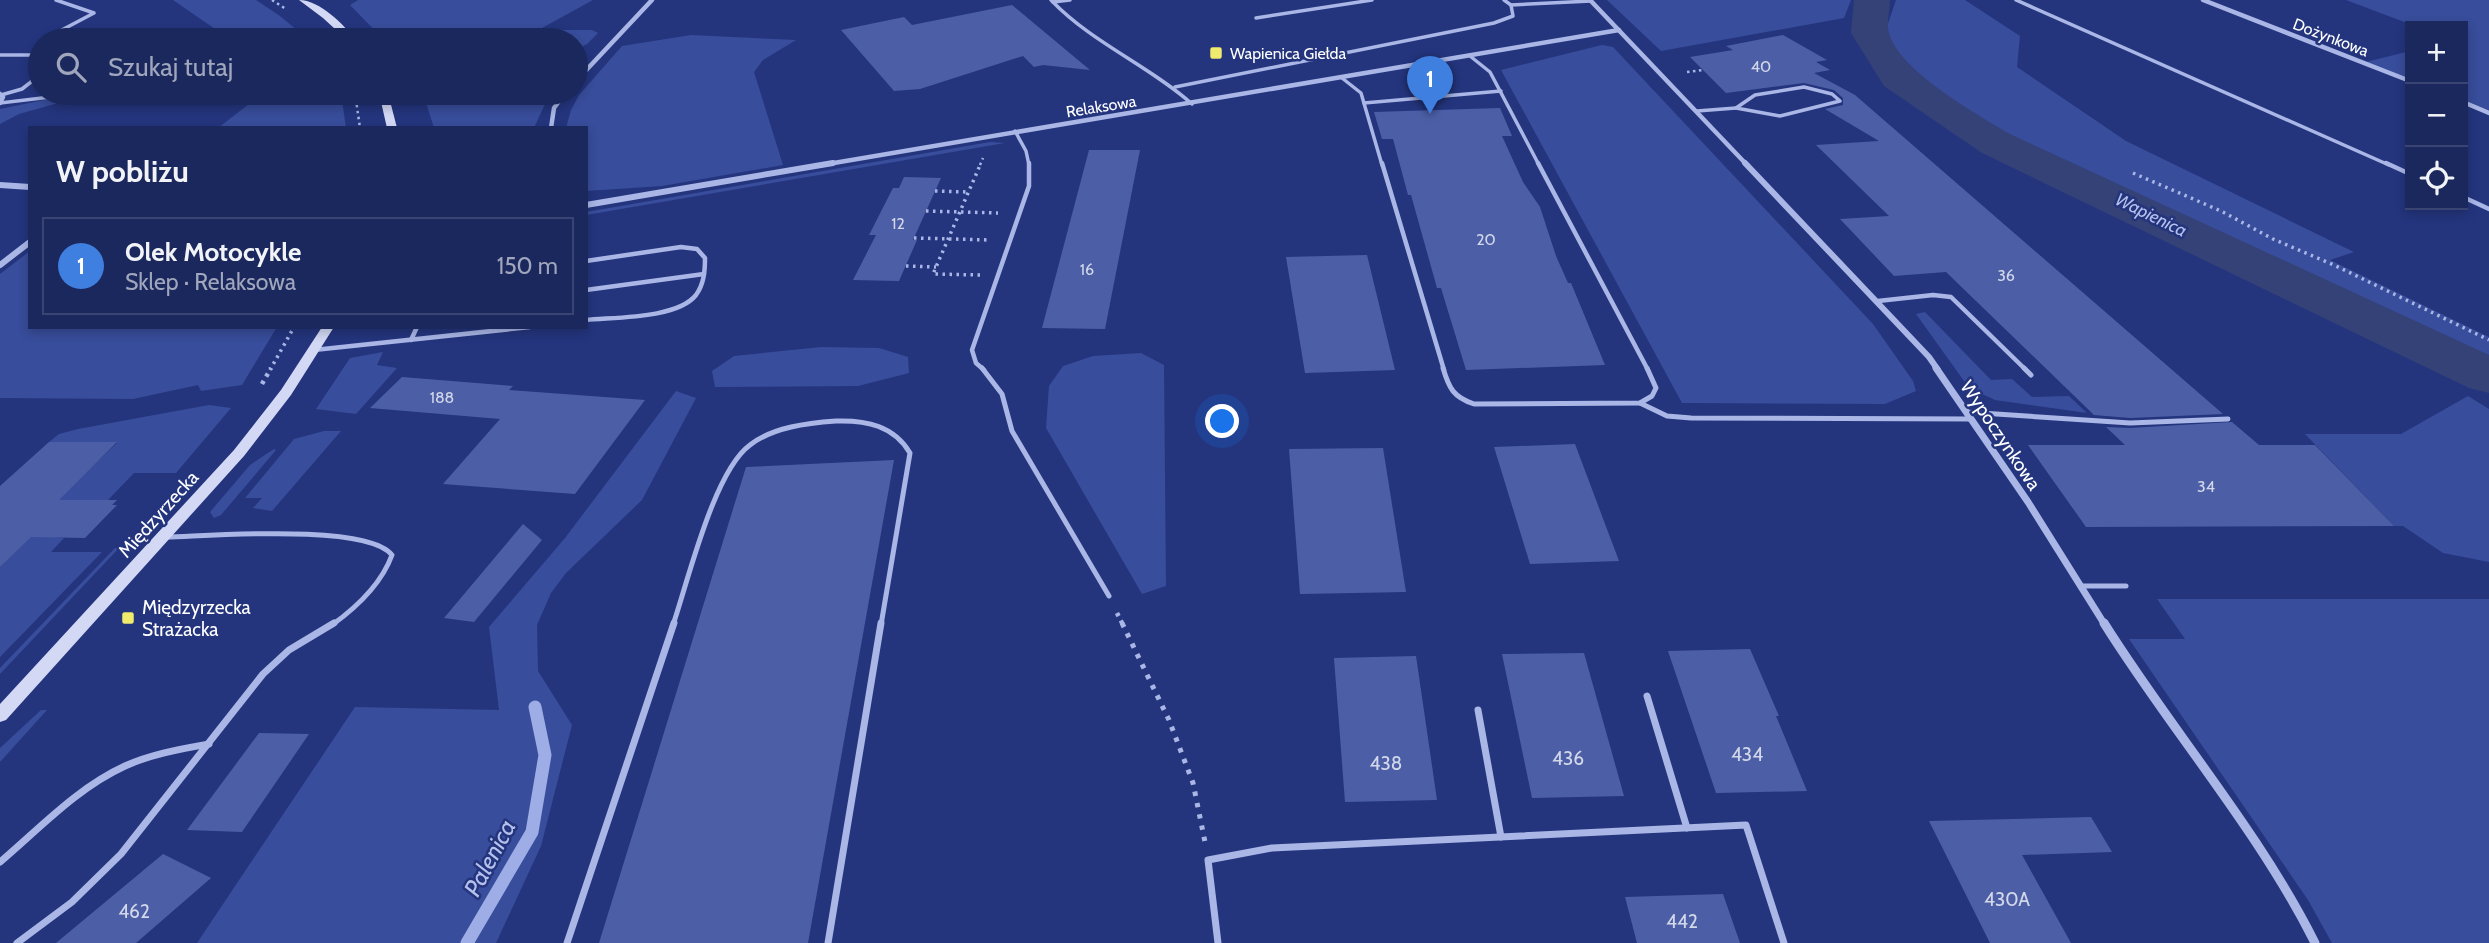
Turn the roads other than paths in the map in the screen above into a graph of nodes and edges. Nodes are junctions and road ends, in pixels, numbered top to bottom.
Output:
1 (56, 0) edge
2 (303, 0) edge
3 (652, 0) edge
4 (1070, 0) edge
5 (1372, 0) edge
6 (1504, 0) edge
7 (1591, 0) edge
8 (2016, 0) edge
9 (2203, 0) edge
10 (1052, 1) edge
11 (1511, 5) junction
12 (1256, 18) dead end
13 (68, 28) edge
14 (339, 28) edge
15 (1619, 30) junction
16 (0, 55) edge
17 (28, 55) edge
18 (1470, 56) junction
19 (588, 68) edge
20 (1342, 78) junction
21 (2405, 79) edge
22 (28, 84) edge
23 (1175, 87) junction
24 (1501, 91) junction
25 (1, 95) edge
26 (28, 100) edge
27 (0, 103) edge
28 (1364, 103) junction
29 (1192, 104) junction
30 (2468, 104) edge
31 (386, 105) edge
32 (556, 105) edge
33 (1736, 108) junction
34 (1697, 111) junction
35 (2489, 113) edge
36 (391, 126) edge
37 (551, 126) edge
38 (1016, 131) junction
39 (2405, 172) edge
40 (0, 186) edge
41 (28, 187) edge
42 (2468, 199) edge
43 (588, 205) edge
44 (2489, 209) edge
45 (28, 244) edge
46 (588, 261) edge
47 (0, 265) edge
48 (705, 274) junction
49 (588, 290) edge
50 (1878, 301) junction
51 (588, 320) edge
52 (327, 329) edge
53 (416, 329) edge
54 (505, 329) edge
55 (411, 340) junction
56 (314, 350) junction
57 (2031, 375) dead end
58 (1640, 403) junction
59 (1966, 412) junction
60 (1971, 419) junction
61 (2228, 419) dead end
62 (164, 537) junction
63 (2081, 586) junction
64 (2126, 586) dead end
65 (1109, 596) road end
66 (1647, 696) dead end
67 (1478, 710) dead end
68 (0, 715) edge
69 (209, 744) junction
70 (1687, 828) junction
71 (1500, 837) junction
72 (0, 862) edge
73 (17, 943) edge
74 (566, 943) edge
75 (828, 943) edge
76 (1218, 943) edge
77 (1784, 943) edge
78 (2315, 943) edge

1 - 13 lane
2 - 14 main road
3 - 19 street
4 - 10 lane
5 - 12 lane
6 - 11 lane
7 - 11 lane
7 - 15 street, Wypoczynkowa
8 - 39 lane
9 - 21 street, Dożynkowa
10 - 23 lane
11 - 23 lane
15 - 18 street, Relaksowa
15 - 34 street, Wypoczynkowa
16 - 17 lane
18 - 20 street, Relaksowa
18 - 24 lane
20 - 28 lane
20 - 29 street, Relaksowa
22 - 25 lane
23 - 29 lane
24 - 28 lane
24 - 58 lane
25 - 27 street
26 - 27 lane
28 - 58 lane
29 - 38 street, Relaksowa
30 - 35 street
31 - 36 main road
32 - 37 street
33 - 33 lane
33 - 34 lane
34 - 50 street, Wypoczynkowa
38 - 43 street, Relaksowa
38 - 65 lane
40 - 41 street
42 - 44 lane
45 - 47 street
46 - 48 lane
48 - 49 lane
48 - 51 lane
50 - 57 lane
50 - 59 street, Wypoczynkowa
52 - 56 main road, Międzyrzecka
53 - 55 lane
54 - 55 lane
55 - 56 lane
56 - 62 main road, Międzyrzecka
58 - 60 lane
59 - 60 street, Wypoczynkowa
59 - 61 lane
60 - 63 street, Wypoczynkowa
62 - 68 main road, Międzyrzecka
62 - 69 lane
63 - 64 lane
63 - 78 street, Wypoczynkowa
66 - 70 lane
67 - 71 lane
69 - 72 lane
69 - 73 lane
70 - 71 lane
70 - 77 lane
71 - 76 lane
74 - 75 lane

